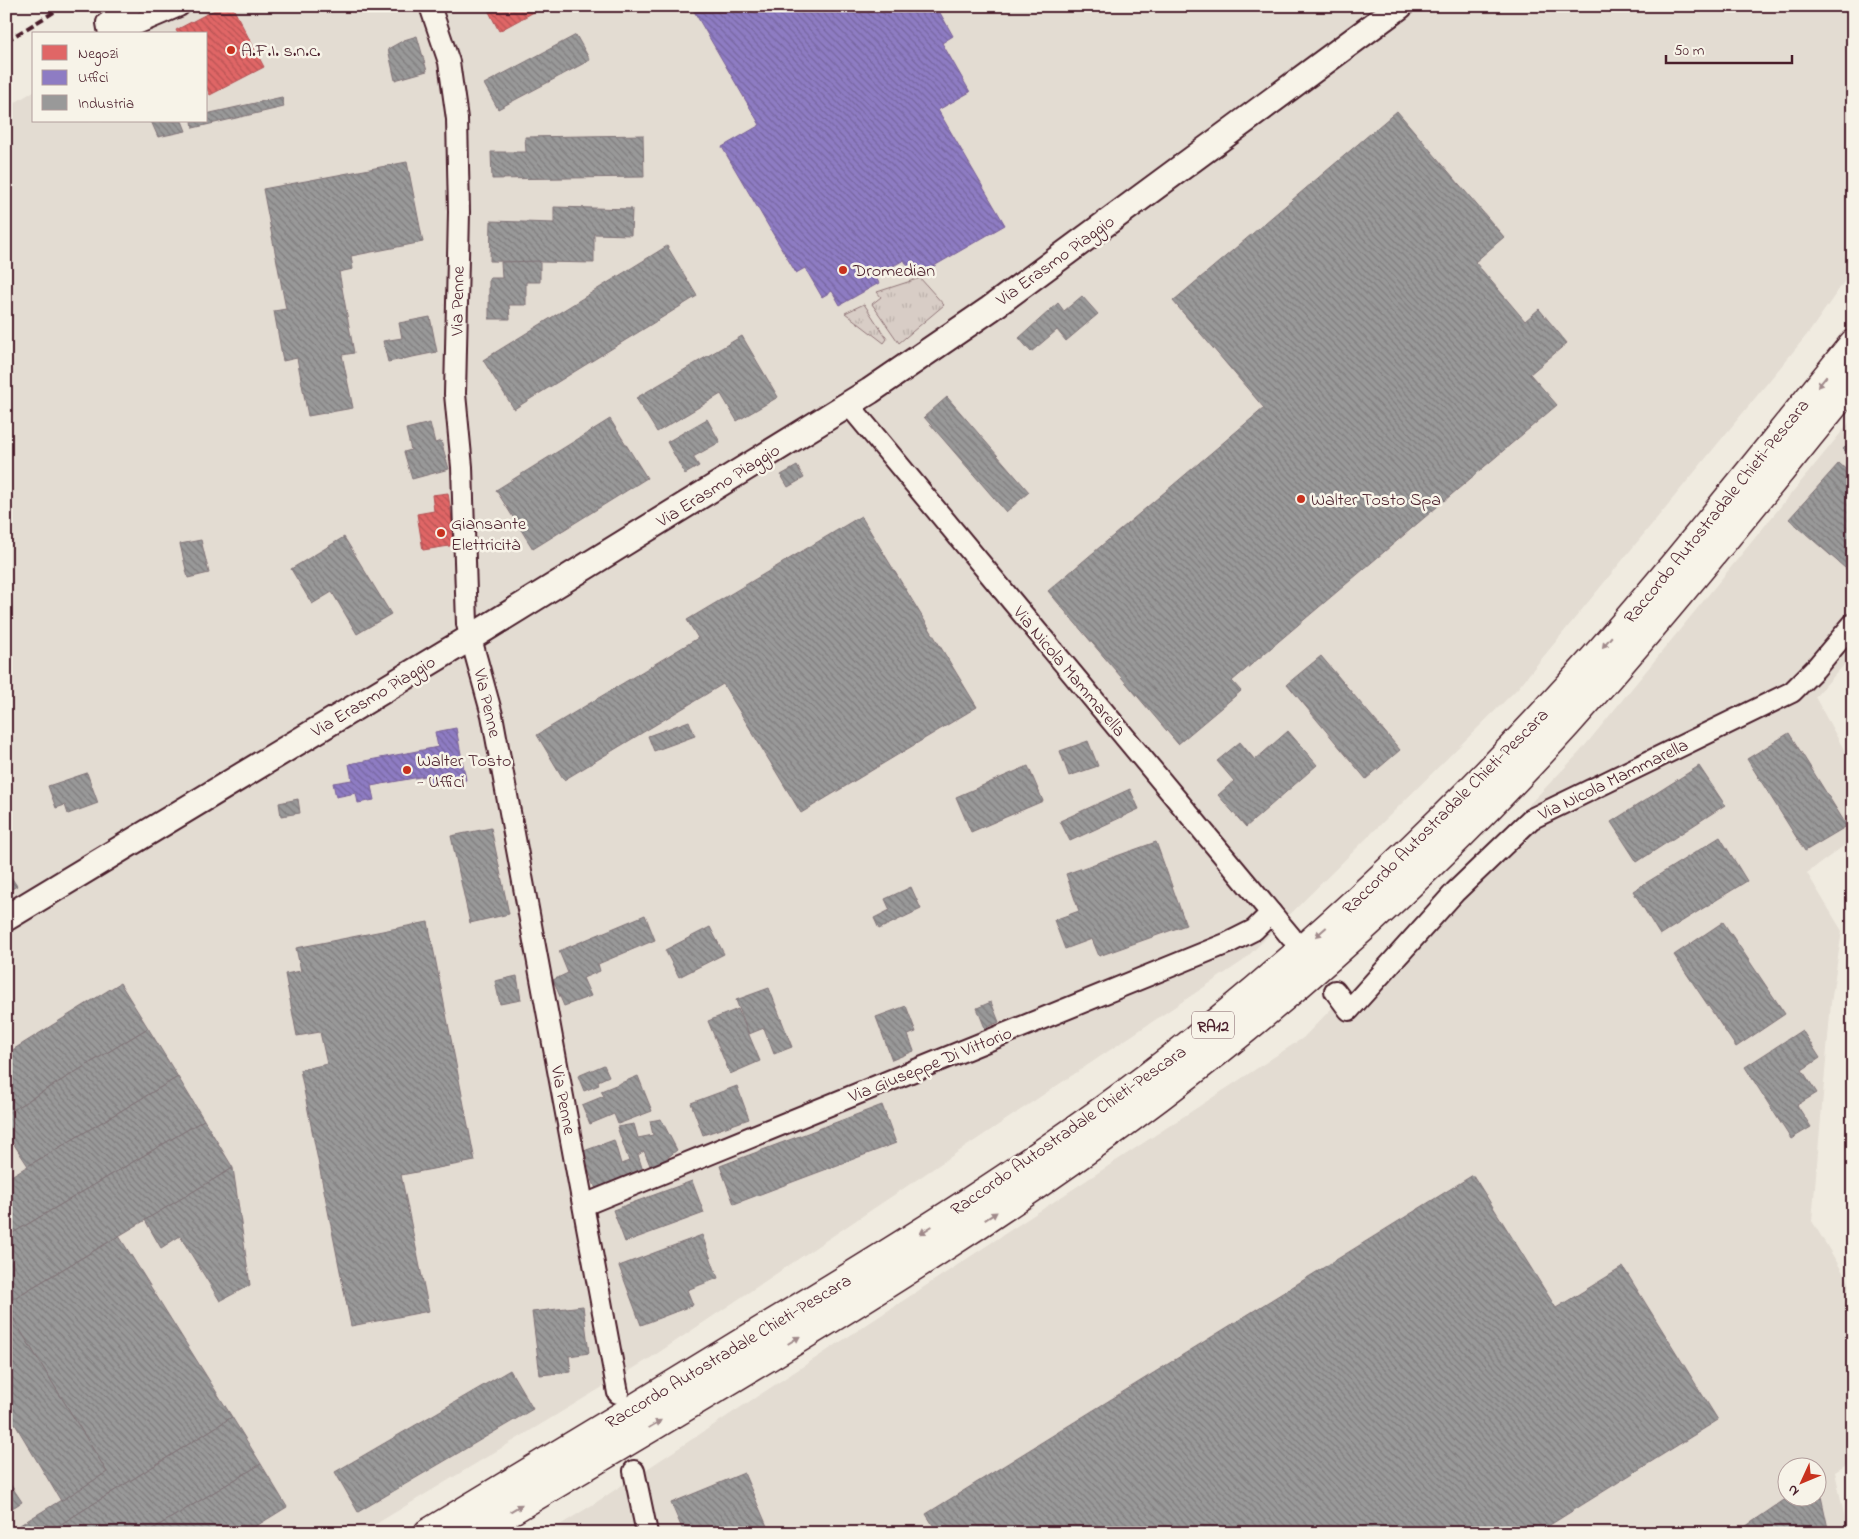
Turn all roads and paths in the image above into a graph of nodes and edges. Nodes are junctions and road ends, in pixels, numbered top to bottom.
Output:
1 (131, 6) edge
2 (179, 6) edge
3 (430, 6) edge
4 (1400, 6) edge
5 (109, 32) edge
6 (118, 32) edge
7 (1853, 344) edge
8 (1853, 382) edge
9 (849, 405) junction
10 (1853, 624) edge
11 (470, 638) junction
12 (1271, 913) junction
13 (6, 918) edge
14 (1291, 937) dead end
15 (1335, 991) dead end
16 (584, 1205) junction
17 (618, 1393) dead end
18 (634, 1471) dead end
19 (428, 1533) edge
20 (474, 1533) edge
21 (647, 1533) edge

1 - 5 street
2 - 6 street
3 - 11 street, Via Penne
4 - 9 street, Via Erasmo Piaggio
7 -> 19 highway, Raccordo Autostradale Chieti-Pescara / RA12
20 -> 8 highway, Raccordo Autostradale Chieti-Pescara / RA12
9 - 11 street, Via Erasmo Piaggio
9 - 12 street, Via Nicola Mammarella
10 - 15 street, Via Nicola Mammarella
11 - 13 street, Via Erasmo Piaggio
11 - 16 street, Via Penne
12 - 14 street, Via Nicola Mammarella
12 - 16 street, Via Giuseppe Di Vittorio
16 - 17 street, Via Penne
18 - 21 street

